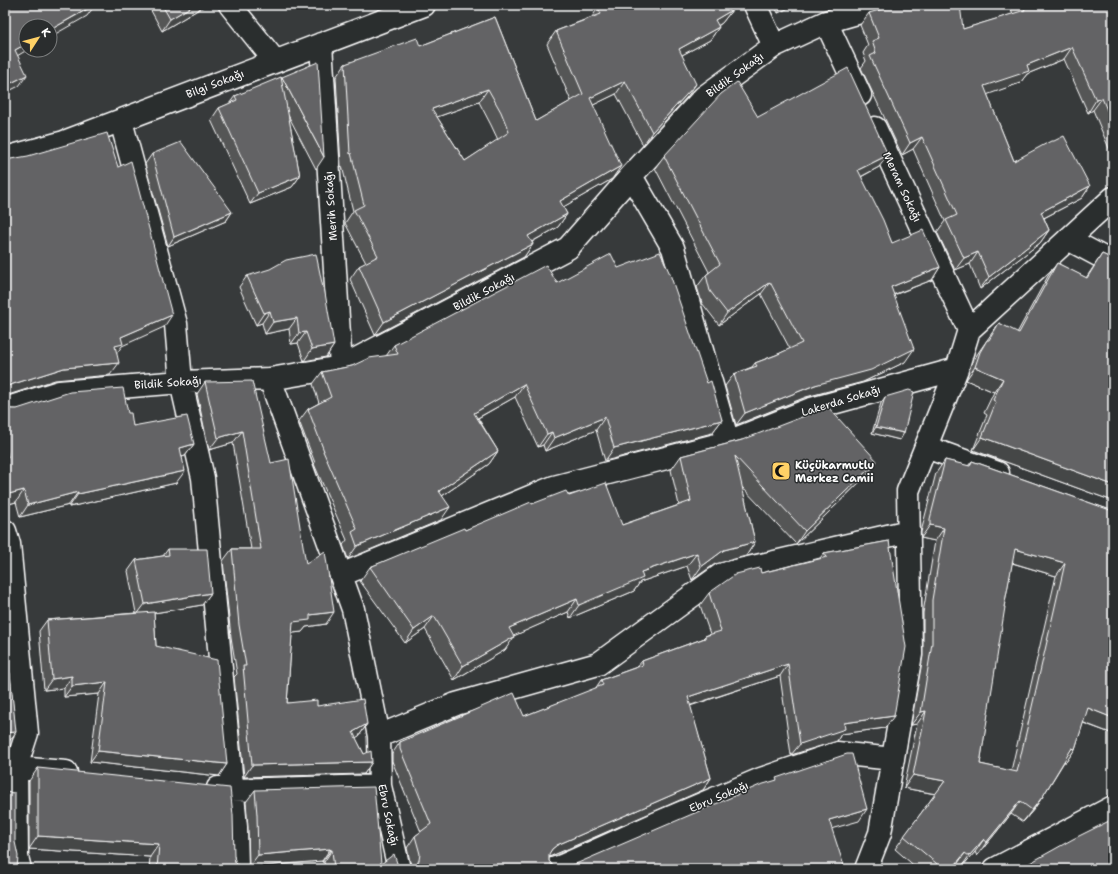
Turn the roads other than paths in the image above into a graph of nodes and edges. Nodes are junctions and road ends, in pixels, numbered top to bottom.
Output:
1 (230, 5) edge
2 (424, 5) edge
3 (755, 5) edge
4 (884, 5) edge
5 (826, 22) junction
6 (321, 44) junction
7 (774, 46) junction
8 (275, 61) junction
9 (121, 121) junction
10 (5, 158) edge
11 (630, 176) junction
12 (1113, 198) edge
13 (1068, 239) junction
14 (1113, 263) edge
15 (969, 330) junction
16 (341, 367) junction
17 (957, 368) junction
18 (270, 379) junction
19 (180, 382) junction
20 (5, 409) edge
21 (728, 442) junction
22 (926, 447) junction
23 (1016, 479) edge
24 (909, 531) junction
25 (6, 540) edge
26 (341, 575) junction
27 (379, 736) junction
28 (893, 759) junction
29 (11, 767) edge
30 (86, 774) edge
31 (380, 786) junction
32 (202, 787) edge
33 (232, 790) junction
34 (1113, 807) edge
35 (20, 869) edge
36 (237, 869) edge
37 (399, 869) edge
38 (552, 869) edge
39 (866, 869) edge
40 (996, 869) edge

1 - 8 street
2 - 6 street, Bilgi Sokağı
3 - 7 street
4 - 5 street, Bildik Sokağı
5 - 7 street, Bildik Sokağı
5 - 15 street, Meram Sokağı
6 - 8 street, Bilgi Sokağı
6 - 16 street, Merih Sokağı
7 - 11 street, Bildik Sokağı
8 - 9 street, Bilgi Sokağı
9 - 10 street, Bilgi Sokağı
9 - 19 street
11 - 16 street, Bildik Sokağı
11 - 21 street
12 - 13 street
13 - 14 street
13 - 15 street
15 - 17 street
16 - 18 street, Bildik Sokağı
17 - 21 street, Lakerda Sokağı
17 - 22 street
18 - 19 street, Bildik Sokağı
18 - 26 street, Ebru Sokağı
19 - 20 street, Bildik Sokağı
19 - 33 street
21 - 26 street, Lakerda Sokağı
22 - 23 street
22 - 24 street
24 - 27 street
24 - 28 street
25 - 29 street
26 - 27 street, Ebru Sokağı
27 - 31 street, Ebru Sokağı
28 - 38 street, Ebru Sokağı
28 - 39 street
29 - 30 street
29 - 35 street
31 - 33 street
31 - 37 street, Ebru Sokağı
32 - 33 street
33 - 36 street
34 - 40 street

